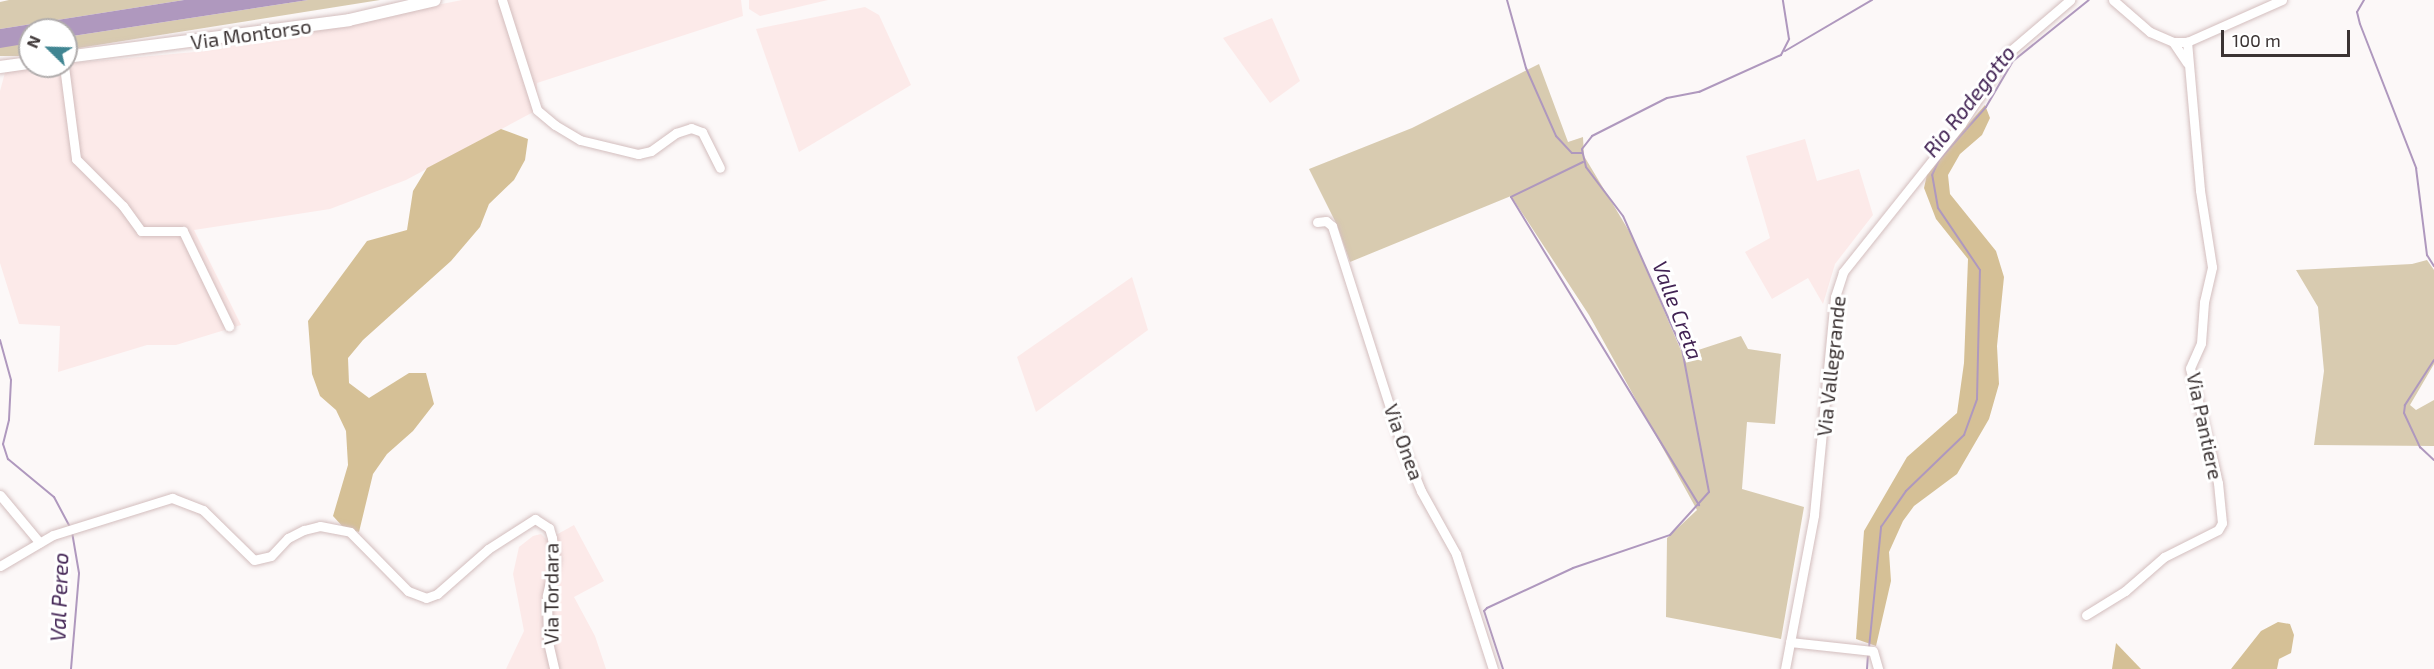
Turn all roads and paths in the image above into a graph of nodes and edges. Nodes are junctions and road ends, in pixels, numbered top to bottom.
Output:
1 (435, 0) edge
2 (502, 0) edge
3 (2070, 0) edge
4 (2113, 0) edge
5 (2282, 0) edge
6 (2173, 42) junction
7 (2187, 42) junction
8 (78, 55) edge
9 (2187, 63) junction
10 (18, 65) edge
11 (0, 68) edge
12 (66, 78) edge
13 (720, 168) dead end
14 (1317, 222) dead end
15 (229, 326) dead end
16 (0, 495) edge
17 (40, 543) junction
18 (0, 566) edge
19 (2086, 615) dead end
20 (1790, 642) junction
21 (554, 669) edge
22 (1493, 669) edge
23 (1785, 669) edge
24 (1878, 669) edge

1 - 8 main road, Via Montorso
2 - 13 street
3 - 20 street, Via Vallegrande
4 - 6 street
5 - 7 street
6 - 7 street
6 - 9 street, Via Pantiere
7 - 9 street, Via Pantiere
9 - 19 street, Via Pantiere
10 - 11 main road
12 - 15 street
14 - 22 street, Via Onea
16 - 17 street
17 - 18 street, Via Tordara
17 - 21 street, Via Tordara
20 - 23 street, Via Vallegrande
20 - 24 street

